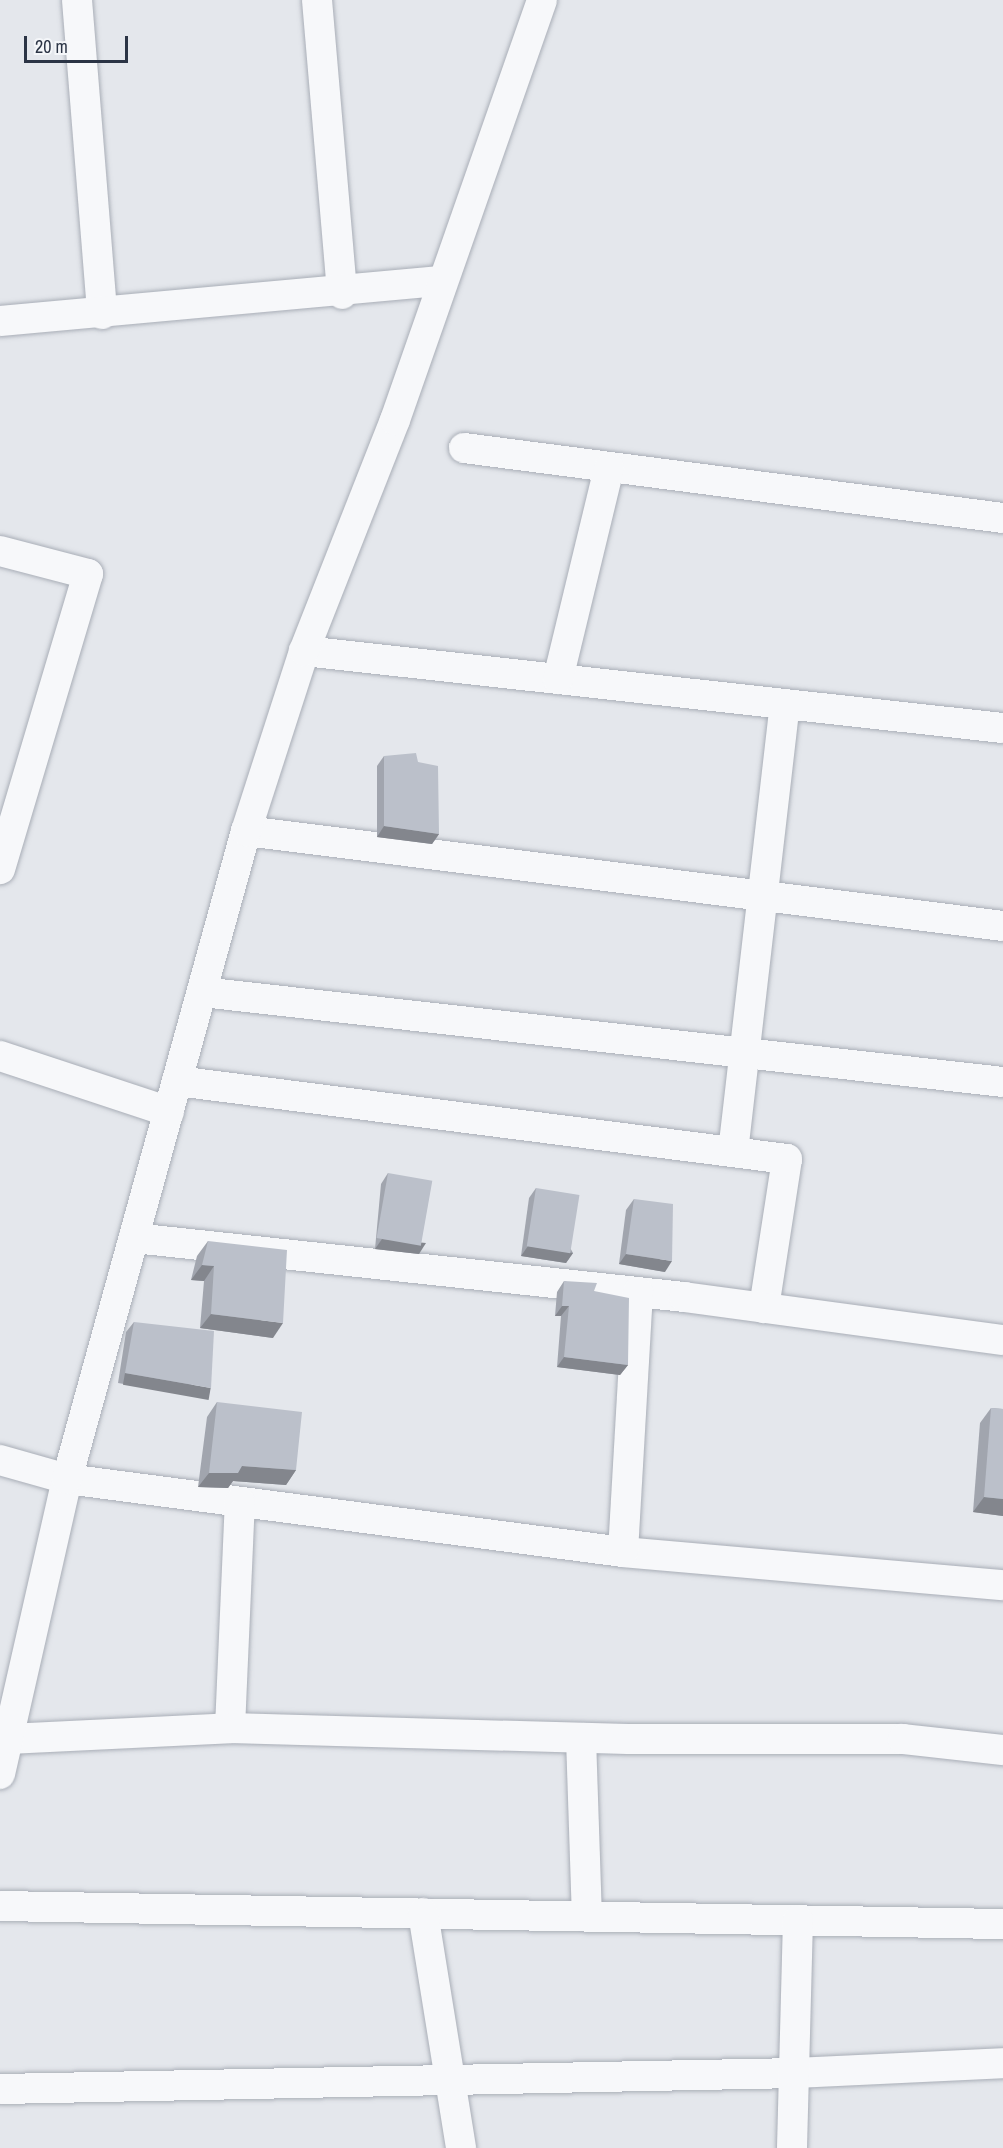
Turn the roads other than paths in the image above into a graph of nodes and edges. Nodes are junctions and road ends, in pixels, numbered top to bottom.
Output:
1 (77, 0) edge
2 (317, 0) edge
3 (542, 0) edge
4 (442, 281) junction
5 (342, 294) junction
6 (102, 314) junction
7 (0, 321) edge
8 (464, 448) dead end
9 (609, 468) junction
10 (1003, 518) edge
11 (0, 551) edge
12 (304, 651) junction
13 (558, 679) junction
14 (784, 704) junction
15 (1003, 728) edge
16 (7, 819) edge
17 (246, 831) junction
18 (0, 869) edge
19 (764, 896) junction
20 (1003, 926) edge
21 (202, 992) junction
22 (0, 1056) edge
23 (745, 1057) junction
24 (177, 1081) junction
25 (1003, 1082) edge
26 (169, 1112) junction
27 (733, 1152) junction
28 (134, 1238) junction
29 (638, 1292) junction
30 (764, 1308) junction
31 (1003, 1340) edge
32 (0, 1460) edge
33 (67, 1479) junction
34 (240, 1502) junction
35 (623, 1552) junction
36 (1003, 1585) edge
37 (230, 1728) junction
38 (581, 1738) junction
39 (8, 1739) junction
40 (1003, 1750) edge
41 (0, 1774) edge
42 (0, 1906) edge
43 (423, 1913) junction
44 (587, 1916) junction
45 (798, 1920) junction
46 (1003, 1924) edge
47 (1003, 2063) edge
48 (794, 2073) junction
49 (449, 2076) junction
50 (0, 2089) edge
51 (461, 2148) edge
52 (792, 2148) edge

1 - 6 street
2 - 5 street
3 - 4 street
4 - 5 street
4 - 12 street
5 - 6 street
6 - 7 street
8 - 9 street
9 - 10 street
9 - 13 street
11 - 16 street
12 - 13 street
12 - 17 street
13 - 14 street
14 - 15 street
14 - 19 street
16 - 18 street
17 - 19 street
17 - 21 street
19 - 20 street
19 - 23 street
21 - 23 street
21 - 24 street
22 - 26 street
23 - 25 street
23 - 27 street
24 - 26 street
24 - 27 street
26 - 28 street
27 - 30 street
28 - 29 street
28 - 33 street
29 - 30 street
29 - 35 street
30 - 31 street
32 - 33 street
33 - 34 street
33 - 39 street
34 - 35 street
34 - 37 street
35 - 36 street
37 - 38 street
37 - 39 street
38 - 40 street
38 - 44 street
39 - 41 street
42 - 43 street
43 - 44 street
43 - 49 street
44 - 45 street
45 - 46 street
45 - 48 street
47 - 48 street
48 - 49 street
48 - 52 street
49 - 50 street
49 - 51 street

